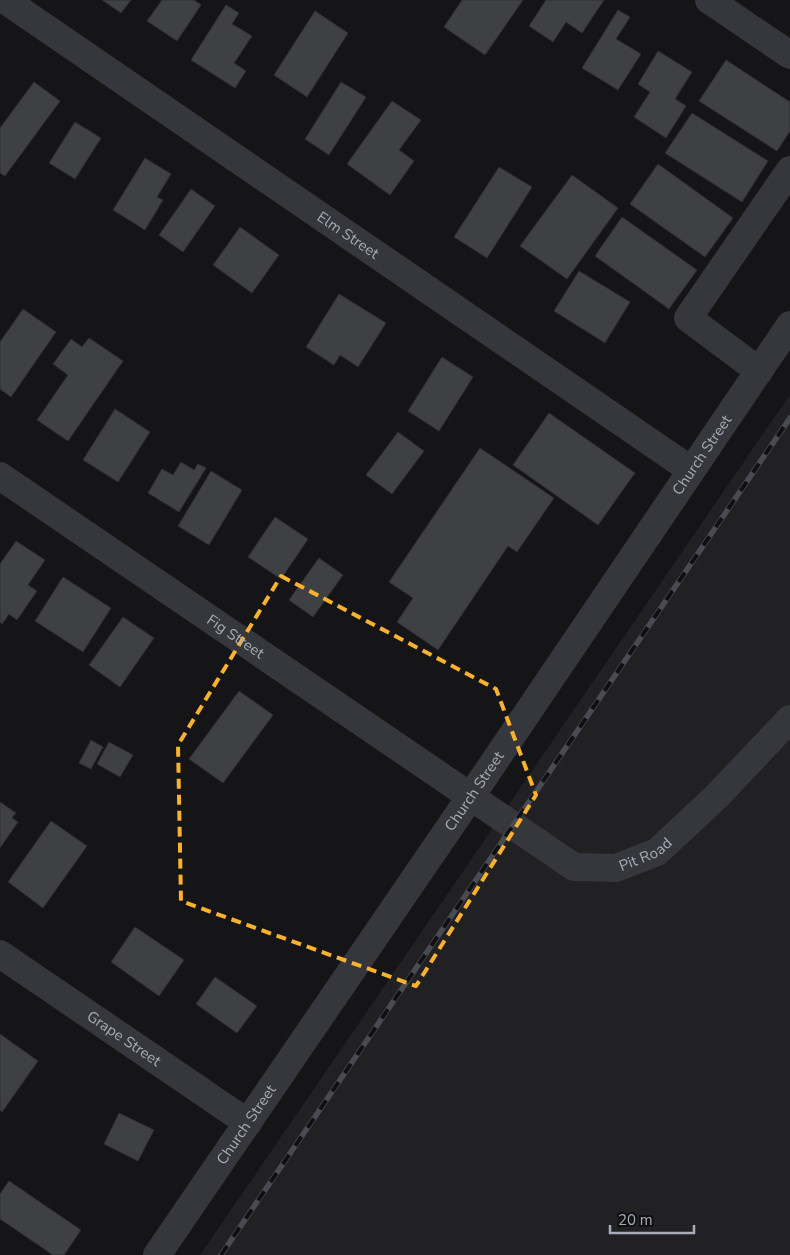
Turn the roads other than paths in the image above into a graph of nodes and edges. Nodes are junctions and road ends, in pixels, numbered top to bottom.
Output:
1 (5, 0) edge
2 (709, 0) edge
3 (790, 55) edge
4 (790, 170) edge
5 (790, 325) edge
6 (758, 371) junction
7 (691, 470) junction
8 (0, 476) edge
9 (790, 718) edge
10 (471, 796) junction
11 (0, 954) edge
12 (248, 1123) junction
13 (157, 1255) edge

1 - 7 street, Elm Street
2 - 3 street
4 - 6 street
5 - 6 street, Church Street
6 - 7 street, Church Street
7 - 10 street, Church Street
8 - 10 street, Fig Street
9 - 10 street, Pit Road
10 - 12 street, Church Street
11 - 12 street, Grape Street
12 - 13 street, Church Street

